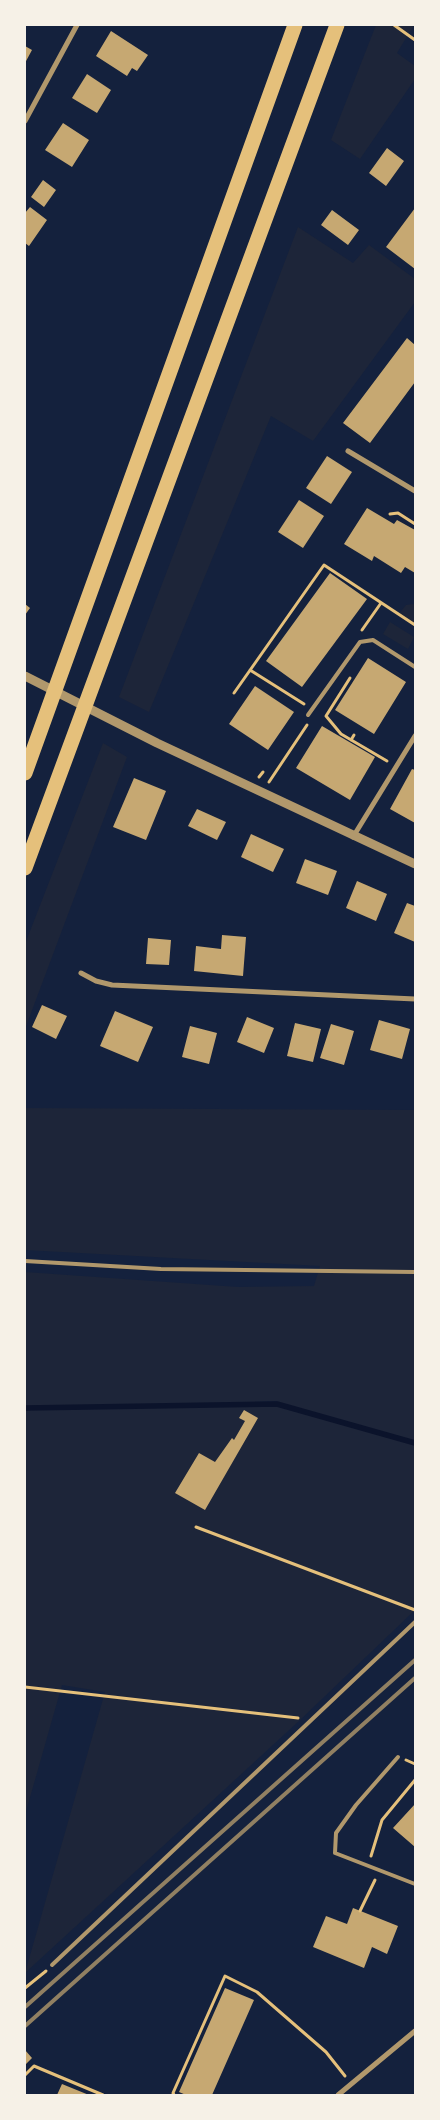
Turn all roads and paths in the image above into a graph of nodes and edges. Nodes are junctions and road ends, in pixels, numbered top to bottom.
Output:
1 (77, 25) edge
2 (295, 25) edge
3 (337, 25) edge
4 (394, 25) edge
5 (415, 40) edge
6 (25, 121) edge
7 (348, 451) dead end
8 (415, 491) edge
9 (390, 514) dead end
10 (415, 524) edge
11 (415, 626) edge
12 (415, 667) edge
13 (250, 670) junction
14 (25, 676) edge
15 (352, 676) dead end
16 (234, 693) dead end
17 (313, 709) junction
18 (308, 715) dead end
19 (354, 735) dead end
20 (415, 736) edge
21 (350, 740) junction
22 (396, 766) junction
23 (25, 773) edge
24 (353, 837) junction
25 (415, 864) edge
26 (25, 868) edge
27 (81, 973) dead end
28 (415, 999) edge
29 (25, 1261) edge
30 (415, 1272) edge
31 (196, 1527) dead end
32 (415, 1610) edge
33 (415, 1622) edge
34 (25, 1687) edge
35 (313, 1719) junction
36 (398, 1757) dead end
37 (415, 1780) edge
38 (368, 1866) junction
39 (379, 1870) junction
40 (415, 1884) edge
41 (360, 1911) dead end
42 (52, 1965) joint
43 (25, 1988) edge
44 (415, 2031) edge
45 (25, 2075) edge
46 (351, 2084) junction
47 (103, 2095) edge
48 (174, 2095) edge
49 (338, 2095) edge

1 - 6 street
2 - 23 highway
3 - 26 highway
4 - 5 path
7 - 8 street
9 - 10 path
11 - 13 path
12 - 17 lane
13 - 16 path
13 - 17 path
14 - 24 street
15 - 21 path
17 - 18 lane
19 - 21 path
20 - 22 street
21 - 22 path
22 - 24 street
24 - 25 street
27 - 28 street
29 - 30 lane
31 - 32 path
33 - 35 lane
34 - 35 path
35 - 42 lane
36 - 38 lane
37 - 38 path
38 - 39 lane
39 - 40 lane
39 - 41 path
42 - 43 path
44 - 46 street
45 - 47 path
46 - 48 path
46 - 49 street

